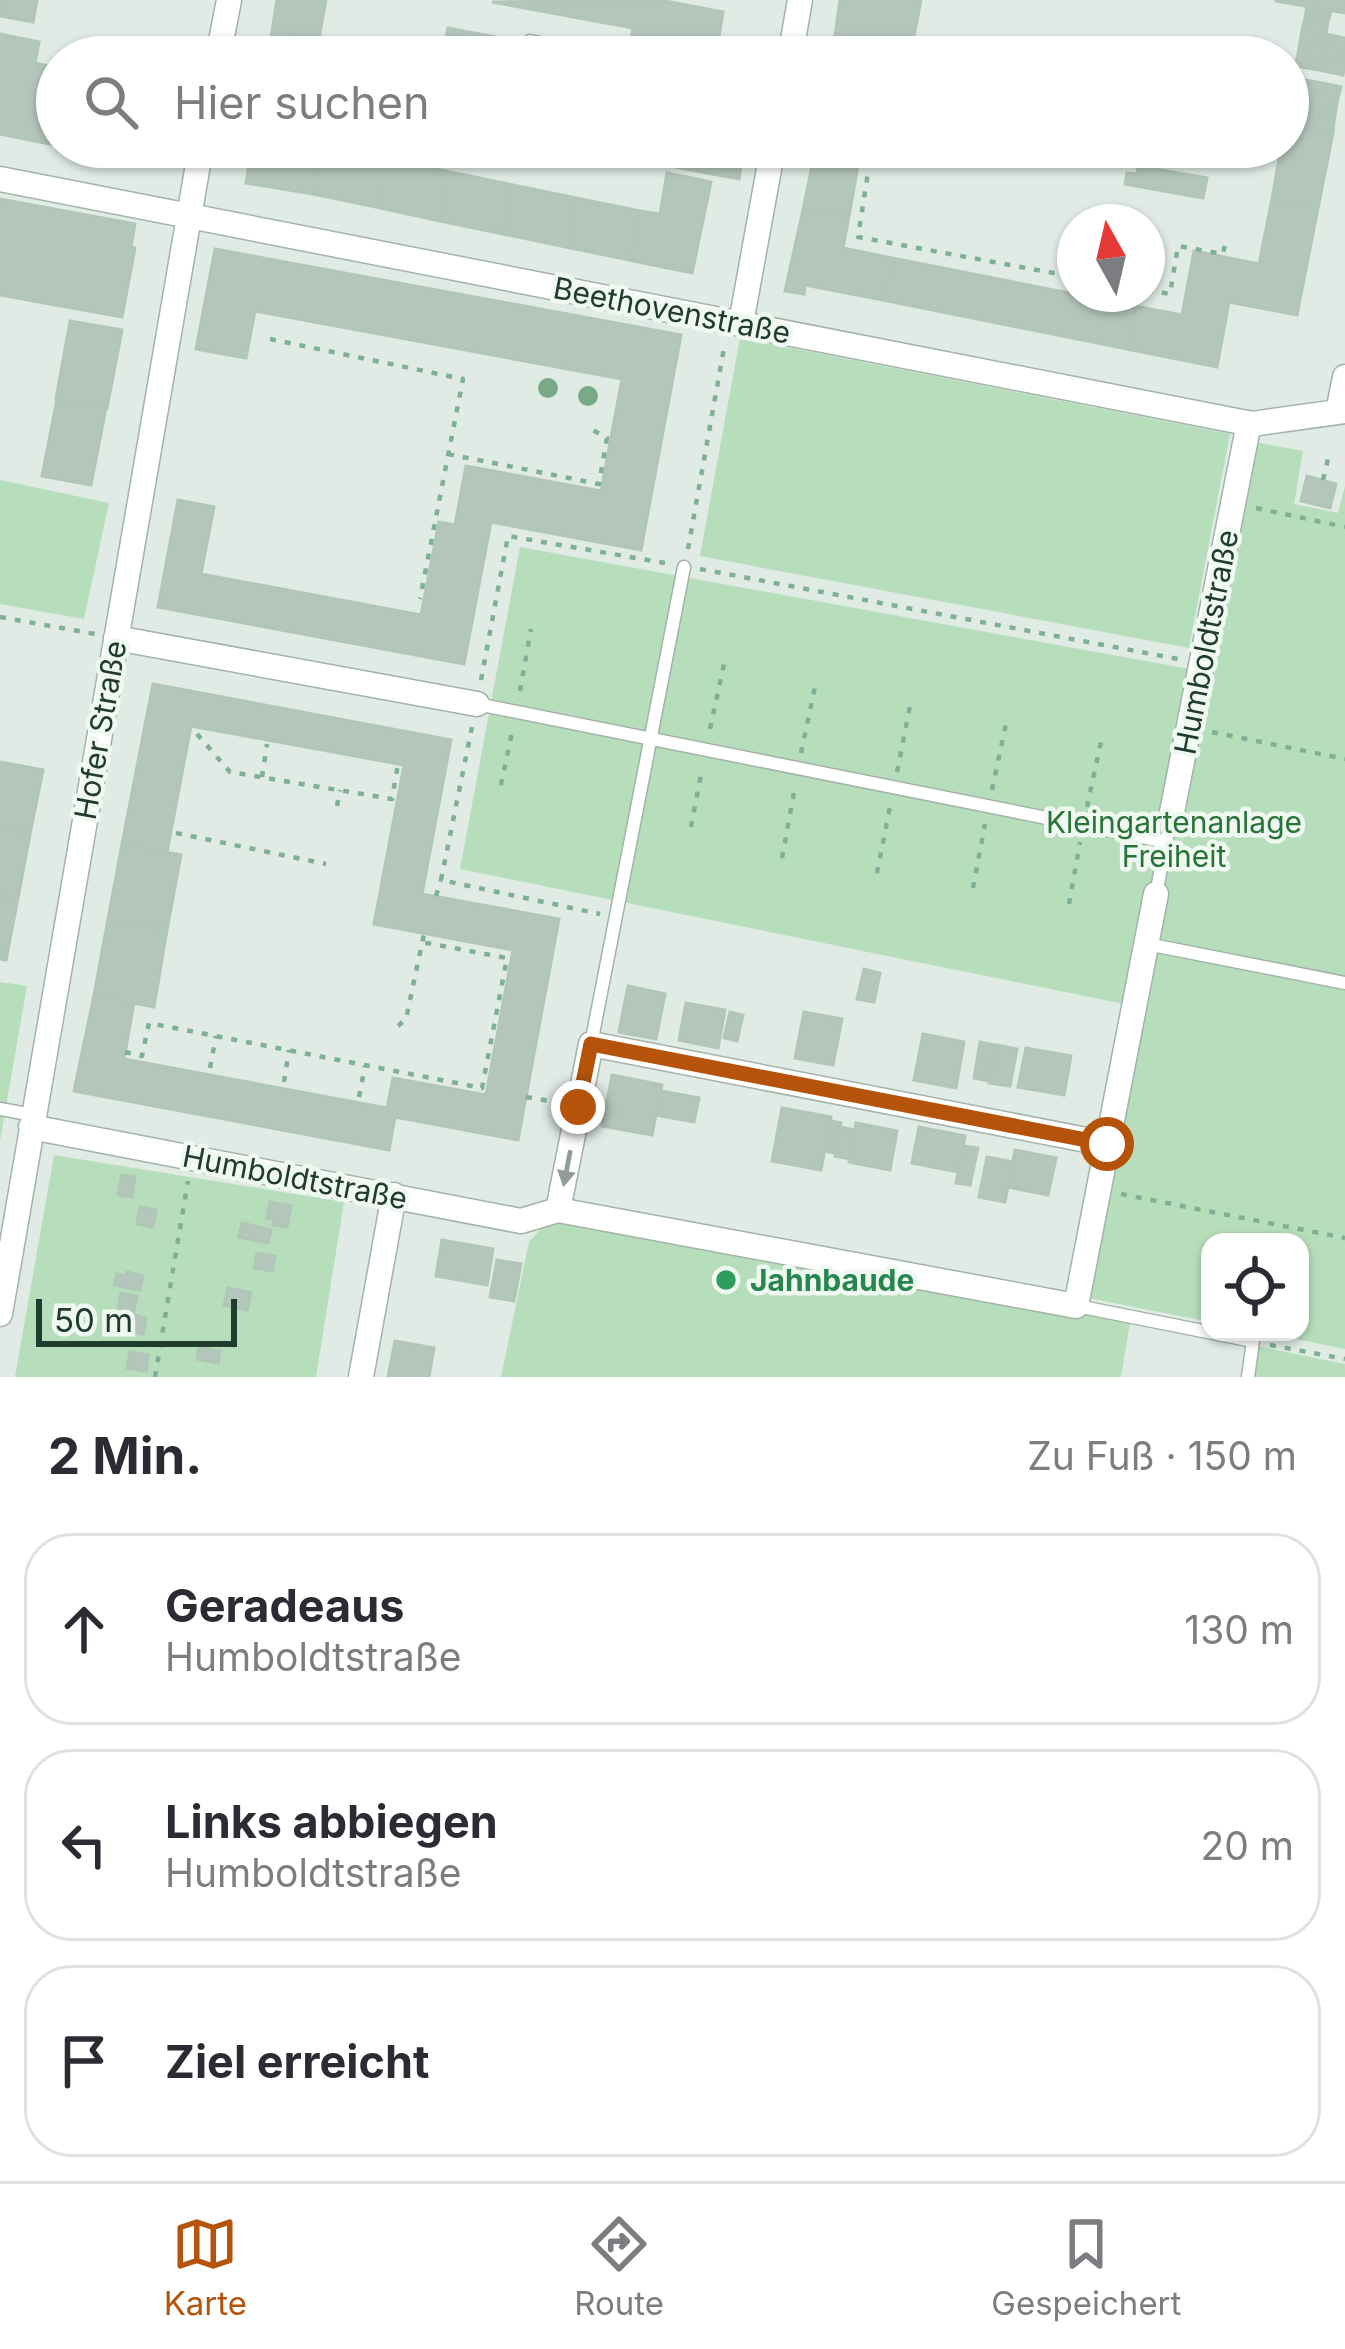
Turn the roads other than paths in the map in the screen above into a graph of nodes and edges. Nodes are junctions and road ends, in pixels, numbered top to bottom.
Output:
1 (229, 0) edge
2 (800, 0) edge
3 (222, 36) edge
4 (794, 36) edge
5 (197, 168) edge
6 (768, 168) edge
7 (0, 179) edge
8 (189, 214) junction
9 (735, 322) junction
10 (1345, 377) edge
11 (1342, 412) edge
12 (1249, 423) junction
13 (684, 567) road end
14 (116, 638) junction
15 (477, 704) joint
16 (650, 739) junction
17 (1169, 830) junction
18 (1156, 894) joint
19 (1147, 944) junction
20 (1345, 983) edge
21 (591, 1044) junction
22 (0, 1109) edge
23 (32, 1121) junction
24 (1107, 1144) junction
25 (394, 1196) junction
26 (558, 1210) junction
27 (1076, 1306) junction
28 (0, 1314) edge
29 (361, 1377) edge
30 (1248, 1377) edge

1 - 3 street
2 - 4 street
5 - 8 street, Hofer Straße
6 - 9 street
7 - 8 street, Beethovenstraße
8 - 9 street, Beethovenstraße
8 - 14 street, Hofer Straße
9 - 12 street, Beethovenstraße
10 - 11 street
11 - 12 street, Beethovenstraße
12 - 17 street, Humboldtstraße
13 - 16 lane
14 - 15 street
14 - 23 street, Hofer Straße
15 - 16 lane
16 - 17 lane
16 - 21 lane
17 - 18 lane, Humboldtstraße
18 - 19 street, Humboldtstraße
19 - 20 lane
19 - 24 street, Humboldtstraße
21 - 24 street
21 -> 26 street
22 - 23 lane, Humboldtstraße
23 - 25 street, Humboldtstraße
23 - 28 street, Hofer Straße
24 - 27 street, Humboldtstraße
25 - 26 street, Humboldtstraße
25 - 29 street
26 - 27 street, Humboldtstraße
27 - 30 lane

